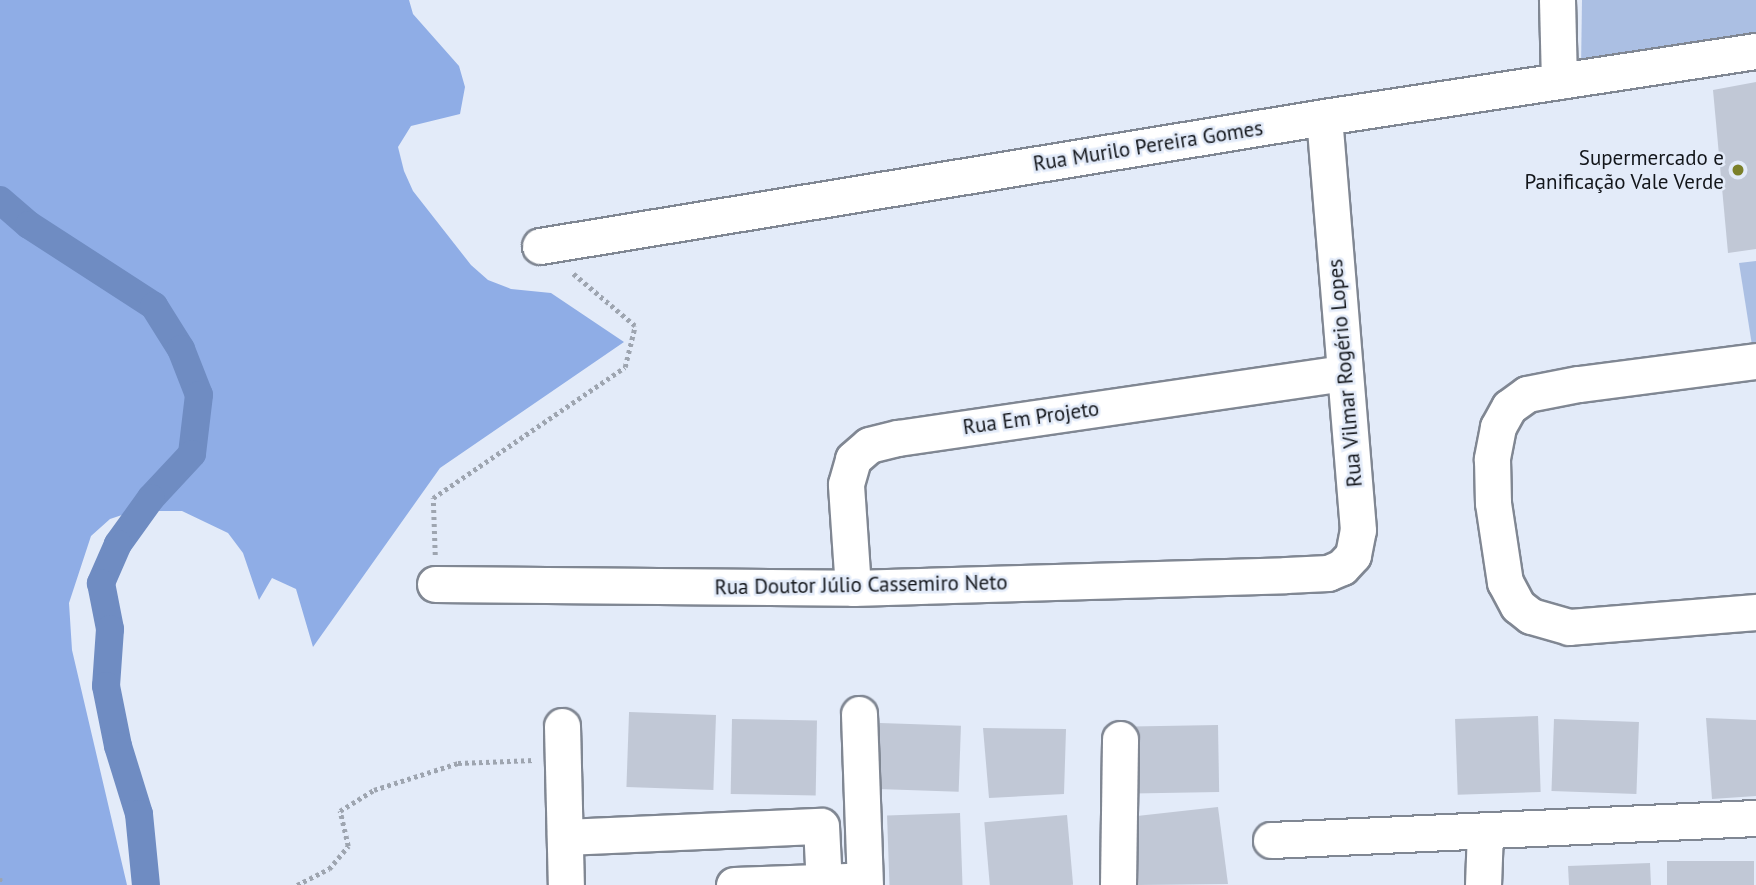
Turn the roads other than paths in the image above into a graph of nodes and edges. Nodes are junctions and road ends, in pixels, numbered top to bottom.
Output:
1 (1557, 0) edge
2 (1756, 51) edge
3 (1559, 80) junction
4 (1324, 117) junction
5 (540, 246) road end
6 (1756, 361) edge
7 (1344, 373) junction
8 (1286, 575) joint
9 (435, 584) road end
10 (853, 588) junction
11 (1756, 612) edge
12 (859, 714) dead end
13 (1120, 738) dead end
14 (563, 742) road end
15 (1756, 818) edge
16 (862, 824) junction
17 (821, 826) junction
18 (1485, 831) junction
19 (565, 837) junction
20 (1271, 840) dead end
21 (824, 883) edge
22 (864, 883) edge
23 (566, 885) edge
24 (734, 885) edge
25 (1118, 885) edge
26 (1483, 885) edge

1 - 3 street
2 - 3 street, Rua Murilo Pereira Gomes
3 - 4 street, Rua Murilo Pereira Gomes
4 - 5 street, Rua Murilo Pereira Gomes
4 - 7 street, Rua Vilmar Rogério Lopes
6 - 11 street
7 - 8 street, Rua Vilmar Rogério Lopes
7 - 10 street, Rua Em Projeto
8 - 10 street, Rua Doutor Júlio Cassemiro Neto
9 - 10 street, Rua Doutor Júlio Cassemiro Neto
12 - 16 street
13 - 25 street
14 - 19 street
15 - 18 street
16 - 17 street
16 - 22 street
17 - 19 street
17 - 21 street
18 - 20 street
18 - 26 street
19 - 23 street
21 - 22 street
21 - 24 street

